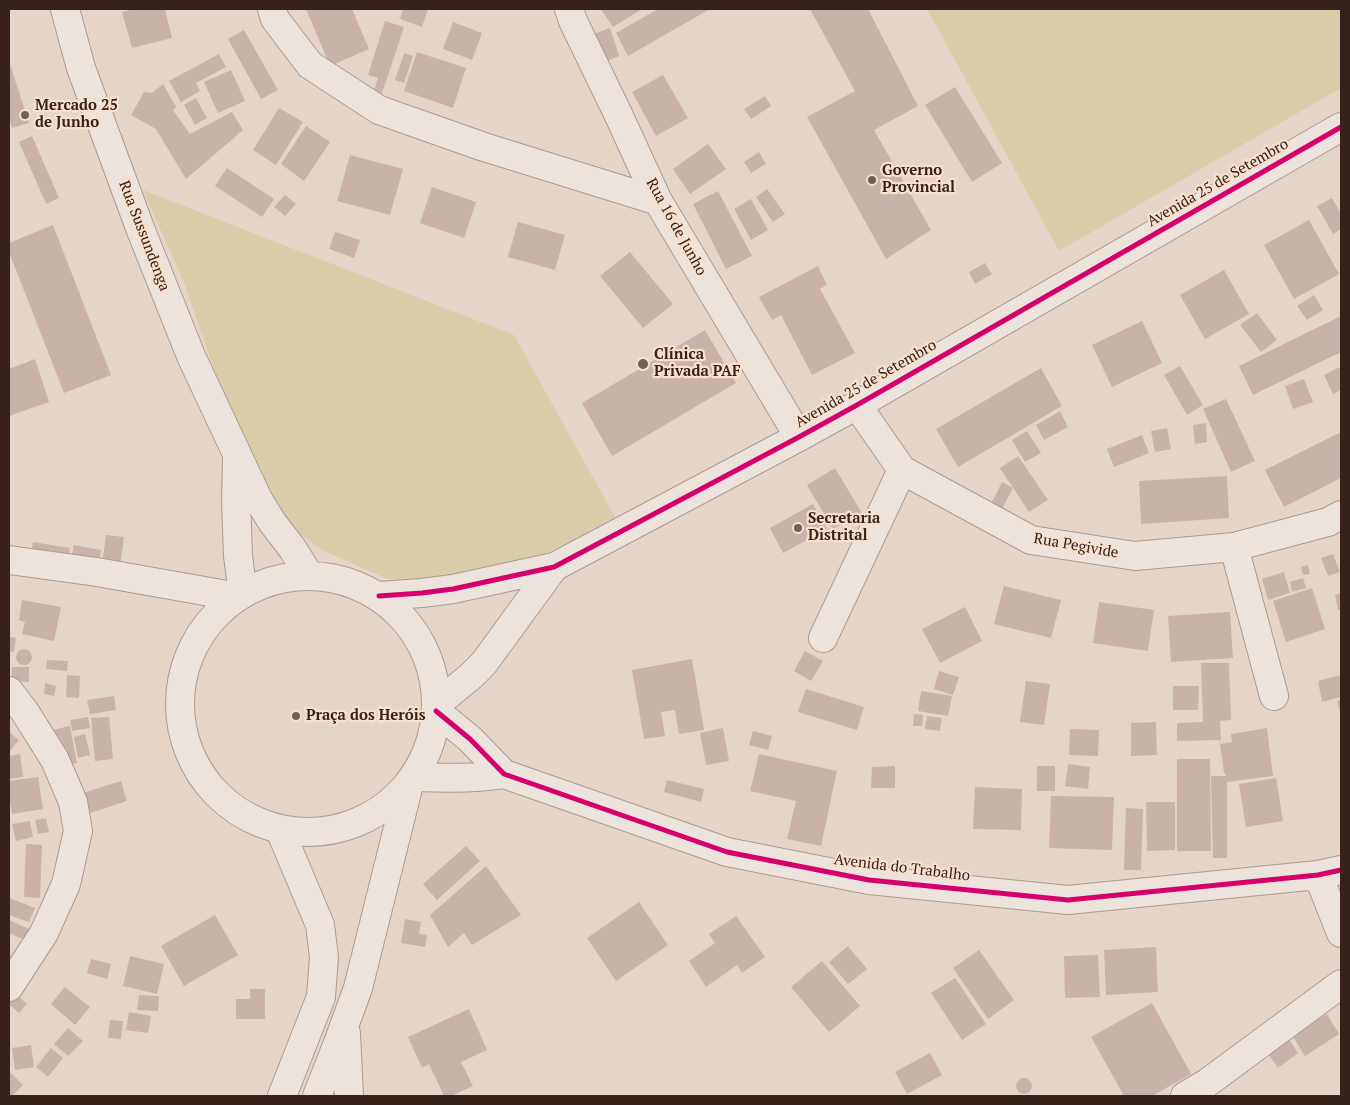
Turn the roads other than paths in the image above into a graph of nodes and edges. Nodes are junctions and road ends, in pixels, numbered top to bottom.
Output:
1 (64, 9) edge
2 (272, 9) edge
3 (569, 9) edge
4 (1341, 127) edge
5 (658, 201) junction
6 (857, 406) junction
7 (799, 437) junction
8 (238, 457) junction
9 (902, 470) junction
10 (1341, 515) edge
11 (1234, 547) junction
12 (9, 560) edge
13 (554, 567) junction
14 (309, 575) junction
15 (241, 595) junction
16 (379, 596) junction
17 (823, 638) dead end
18 (9, 691) edge
19 (1274, 696) dead end
20 (437, 708) junction
21 (504, 774) junction
22 (411, 780) junction
23 (280, 830) junction
24 (1330, 873) edge
25 (1341, 933) edge
26 (1341, 984) edge
27 (9, 986) edge
28 (346, 1022) junction
29 (282, 1096) edge
30 (317, 1096) edge
31 (349, 1096) edge
32 (1185, 1096) edge

1 - 8 street, Rua Sussundenga
2 - 5 street
3 - 5 street, Rua 16 de Junho
4 - 6 street, Avenida 25 de Setembro
5 - 7 street, Rua 16 de Junho
6 - 7 street, Avenida 25 de Setembro
6 - 9 street, Rua Pegivide
7 - 13 street, Avenida 25 de Setembro
8 - 14 street, Rua Sussundenga
8 - 15 street, Rua Sussundenga
9 - 11 street, Rua Pegivide
9 - 17 street
10 - 11 street, Rua Pegivide
11 - 19 street
12 - 15 street
13 - 16 street, Avenida 25 de Setembro
13 - 20 street, Avenida 25 de Setembro
14 - 15 street
14 - 16 street
15 - 23 street
16 - 20 street
18 - 27 street
20 - 21 street, Avenida do Trabalho
20 - 22 street
21 - 22 street, Avenida do Trabalho
21 - 24 street, Avenida do Trabalho
22 - 23 street
22 - 28 street
23 - 29 street
24 - 25 street
26 - 32 street
28 - 30 street
28 - 31 street

